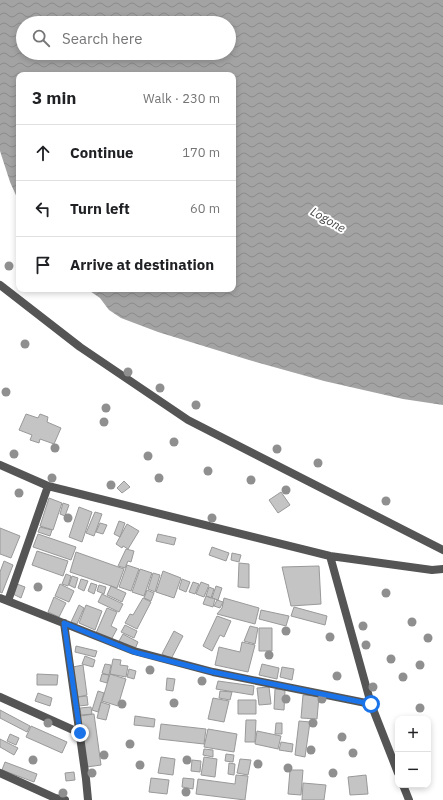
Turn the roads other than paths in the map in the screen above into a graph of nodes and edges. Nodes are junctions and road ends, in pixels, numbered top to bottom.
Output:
1 (0, 285) edge
2 (0, 465) edge
3 (48, 486) junction
4 (443, 550) edge
5 (330, 556) junction
6 (443, 569) edge
7 (4, 600) edge
8 (64, 623) junction
9 (0, 697) edge
10 (371, 704) junction
11 (80, 733) junction
12 (395, 765) edge
13 (0, 773) edge
14 (404, 788) edge
15 (65, 800) edge
16 (88, 800) edge
17 (408, 800) edge

1 - 4 street
2 - 3 street
3 - 5 street
3 - 7 street
5 - 6 street
5 - 10 street
7 - 8 street
8 - 10 street
8 - 11 street
9 - 11 street
10 - 12 street
11 - 16 street
13 - 15 street
14 - 17 street

